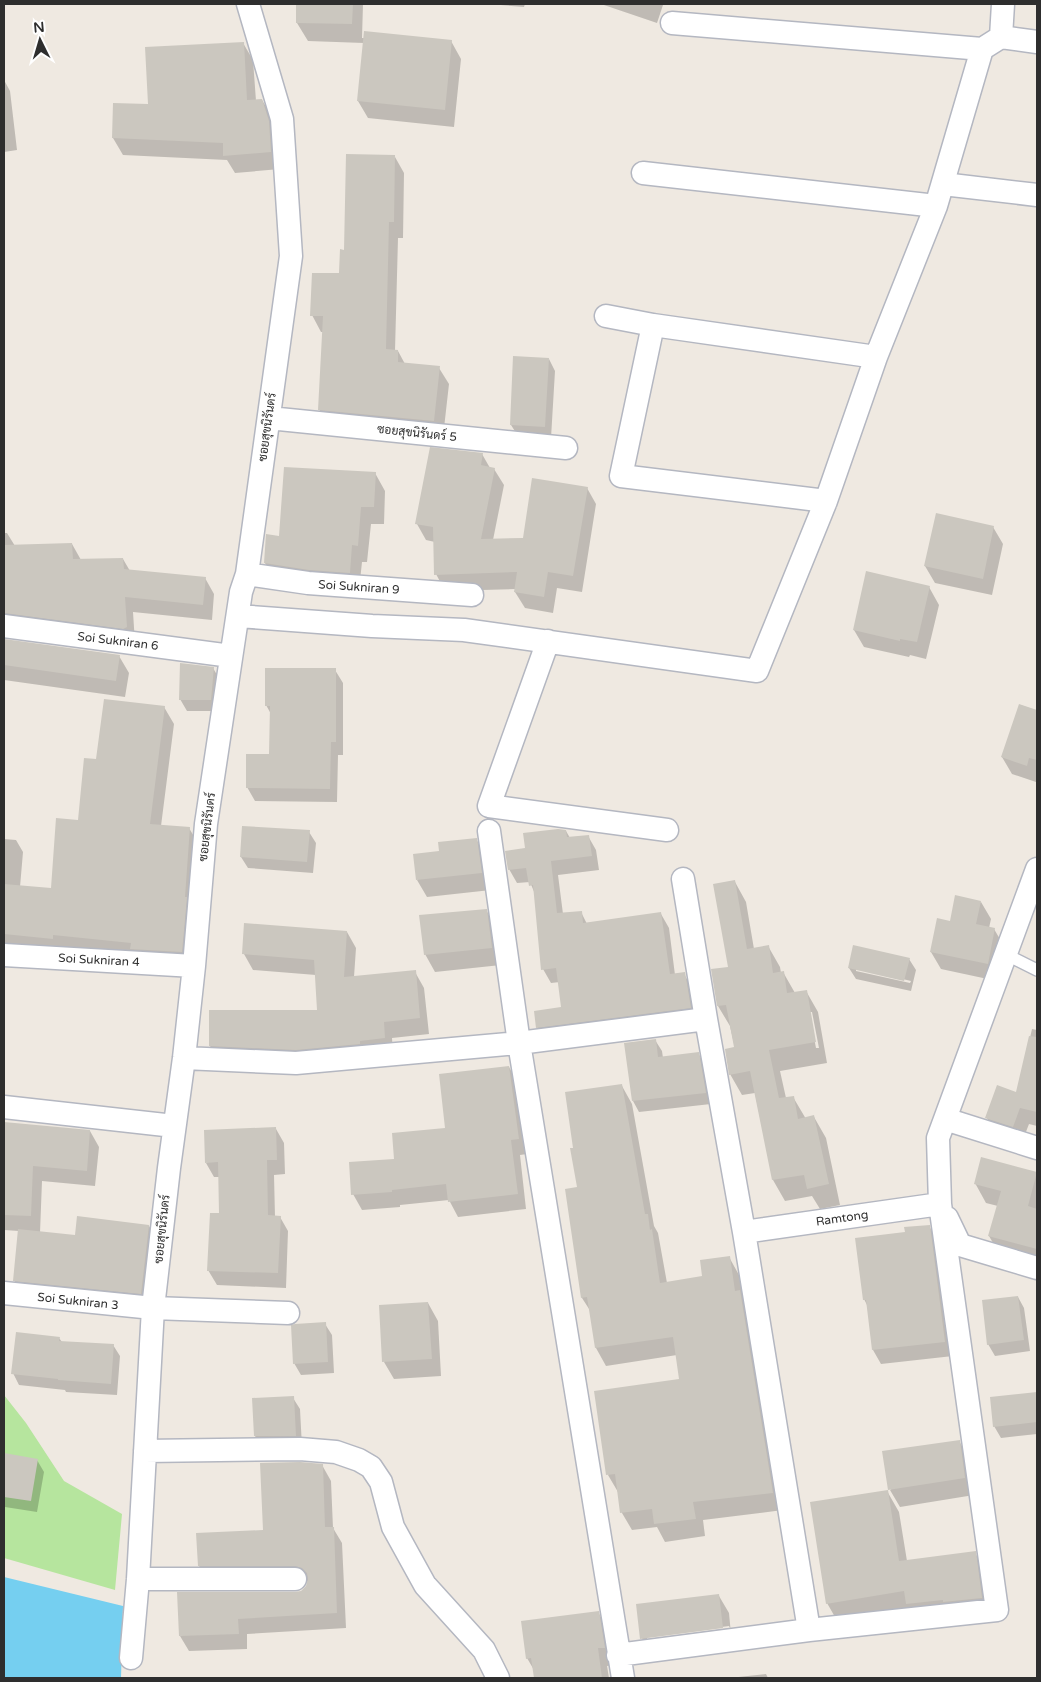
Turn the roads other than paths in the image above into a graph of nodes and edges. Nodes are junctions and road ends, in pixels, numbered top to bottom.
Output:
1 (248, 4) edge
2 (1003, 4) edge
3 (672, 23) dead end
4 (1001, 37) junction
5 (1037, 42) edge
6 (982, 50) junction
7 (643, 173) dead end
8 (943, 184) junction
9 (1037, 195) edge
10 (936, 206) junction
11 (606, 316) dead end
12 (653, 325) junction
13 (876, 357) junction
14 (269, 418) junction
15 (566, 448) dead end
16 (826, 500) junction
17 (247, 574) junction
18 (472, 595) dead end
19 (238, 616) junction
20 (4, 626) edge
21 (548, 641) junction
22 (231, 656) junction
23 (667, 830) dead end
24 (489, 831) dead end
25 (1037, 869) edge
26 (683, 878) dead end
27 (1005, 954) junction
28 (4, 955) edge
29 (194, 966) junction
30 (1037, 970) edge
31 (706, 1019) junction
32 (518, 1043) junction
33 (184, 1058) junction
34 (4, 1107) edge
35 (945, 1119) junction
36 (174, 1126) junction
37 (1037, 1148) edge
38 (940, 1204) junction
39 (744, 1232) junction
40 (1037, 1268) edge
41 (4, 1293) edge
42 (153, 1308) junction
43 (288, 1313) dead end
44 (145, 1451) junction
45 (138, 1579) junction
46 (295, 1580) dead end
47 (809, 1630) junction
48 (618, 1654) junction
49 (131, 1658) dead end
50 (498, 1678) edge
51 (623, 1678) edge

1 - 14 street, ซอยสุขนิรันดร์
2 - 4 street
3 - 6 street
4 - 5 street
4 - 6 street
6 - 8 street
7 - 10 street
8 - 9 street
8 - 10 street
10 - 13 street
11 - 12 street
12 - 13 street
12 - 16 street
13 - 16 street
14 - 15 street, ซอยสุขนิรันดร์ 5
14 - 17 street, ซอยสุขนิรันดร์
16 - 21 street
17 - 18 street, Soi Sukniran 9
17 - 19 street, ซอยสุขนิรันดร์
19 - 21 street
19 - 22 street, ซอยสุขนิรันดร์
20 - 22 street, Soi Sukniran 6
21 - 23 street
22 - 29 street, ซอยสุขนิรันดร์
24 - 32 street
25 - 27 street
26 - 31 street
27 - 30 lane
27 - 35 street
28 - 29 street, Soi Sukniran 4
29 - 33 street, ซอยสุขนิรันดร์
31 - 32 street
31 - 39 street
32 - 33 street
32 - 48 street
33 - 36 street, ซอยสุขนิรันดร์
34 - 36 street
35 - 37 street
35 - 38 street
36 - 42 street, ซอยสุขนิรันดร์
38 - 39 street, Ramtong
38 - 40 street
38 - 47 street
39 - 47 street
41 - 42 street, Soi Sukniran 3
42 - 43 street, Soi Sukniran 3
42 - 44 street, ซอยสุขนิรันดร์
44 - 45 street, ซอยสุขนิรันดร์
44 - 50 street
45 - 46 street
45 - 49 street, ซอยสุขนิรันดร์
47 - 48 street
48 - 51 street

